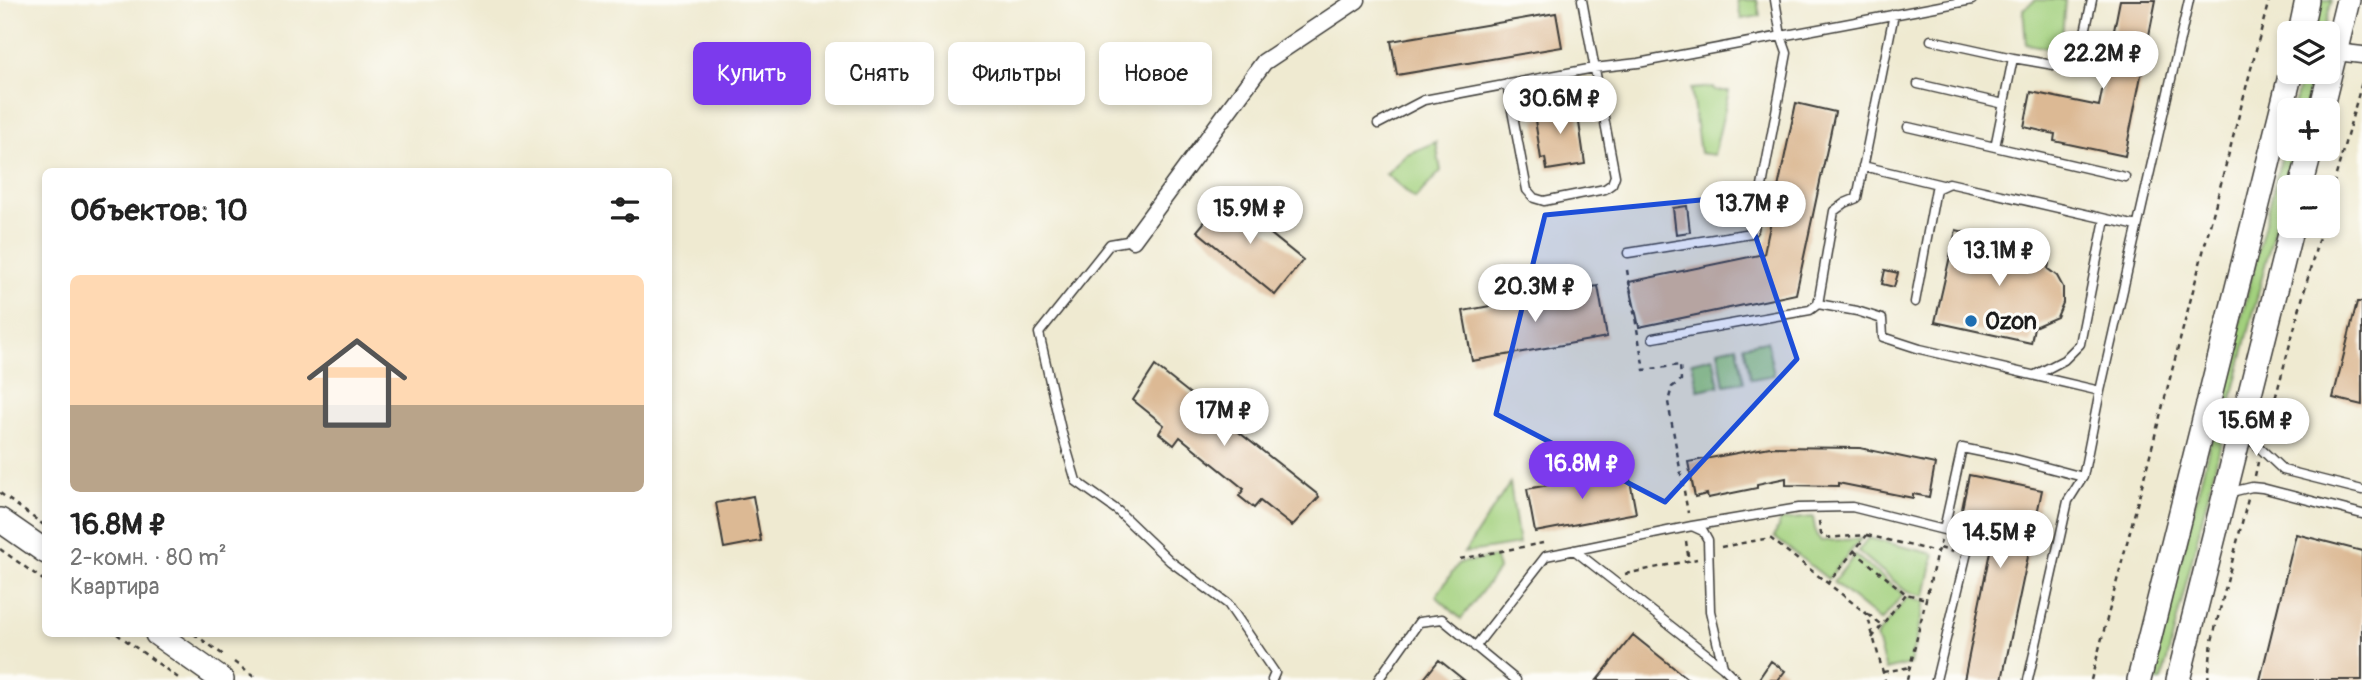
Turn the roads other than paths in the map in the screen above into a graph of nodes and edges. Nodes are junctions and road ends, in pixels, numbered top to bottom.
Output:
1 (1357, 0) edge
2 (1582, 0) edge
3 (1775, 0) edge
4 (1972, 0) edge
5 (2092, 0) edge
6 (2189, 0) edge
7 (2307, 0) edge
8 (2348, 0) edge
9 (1894, 14) junction
10 (2303, 21) edge
11 (2340, 35) edge
12 (1781, 36) junction
13 (1931, 40) dead end
14 (2340, 52) edge
15 (2362, 55) edge
16 (2013, 58) junction
17 (1594, 68) junction
18 (1507, 84) junction
19 (1918, 84) dead end
20 (2288, 84) edge
21 (2004, 104) junction
22 (1378, 124) dead end
23 (1908, 128) dead end
24 (1995, 147) junction
25 (1863, 166) junction
26 (2125, 177) dead end
27 (1942, 185) junction
28 (2105, 219) junction
29 (2137, 226) junction
30 (2289, 238) edge
31 (1133, 240) joint
32 (1628, 253) dead end
33 (1915, 302) dead end
34 (1818, 304) junction
35 (1653, 338) dead end
36 (2037, 374) junction
37 (2100, 391) junction
38 (2240, 429) junction
39 (2083, 477) junction
40 (2362, 490) edge
41 (2224, 493) junction
42 (2362, 514) edge
43 (0, 520) edge
44 (1688, 527) junction
45 (1944, 529) junction
46 (42, 549) edge
47 (1574, 550) junction
48 (161, 637) edge
49 (1475, 646) junction
50 (1723, 667) junction
51 (222, 680) edge
52 (1272, 680) edge
53 (1378, 680) edge
54 (1516, 680) edge
55 (1736, 680) edge
56 (1936, 680) edge
57 (2028, 680) edge
58 (2139, 680) edge
59 (2178, 680) edge

1 - 31 street
2 - 17 lane
3 - 12 lane
4 - 9 lane
5 - 16 lane
6 - 29 lane
7 - 10 main road
8 - 11 main road
9 - 12 lane
9 - 25 lane
12 - 17 lane
12 - 32 lane
13 - 16 lane
14 - 15 street
16 - 21 lane
17 - 18 lane
17 - 18 lane
18 - 22 lane
19 - 21 lane
20 - 58 main road
21 - 24 lane
23 - 24 lane
24 - 26 lane
25 - 27 lane
25 - 34 lane
27 - 28 lane
27 - 33 lane
28 - 29 lane
28 - 36 lane
29 - 37 lane
30 - 38 main road
31 - 52 lane
34 - 35 lane
34 - 36 lane
36 - 37 lane
37 - 39 lane
38 - 40 lane
38 - 41 main road
39 - 45 lane
39 - 57 lane
41 - 42 lane
41 - 59 main road
43 - 46 main road
44 - 45 lane
44 - 47 lane
44 - 50 lane
45 - 56 lane
47 - 49 lane
47 - 50 lane
48 - 51 main road
49 - 53 lane
49 - 54 lane
50 - 55 lane

